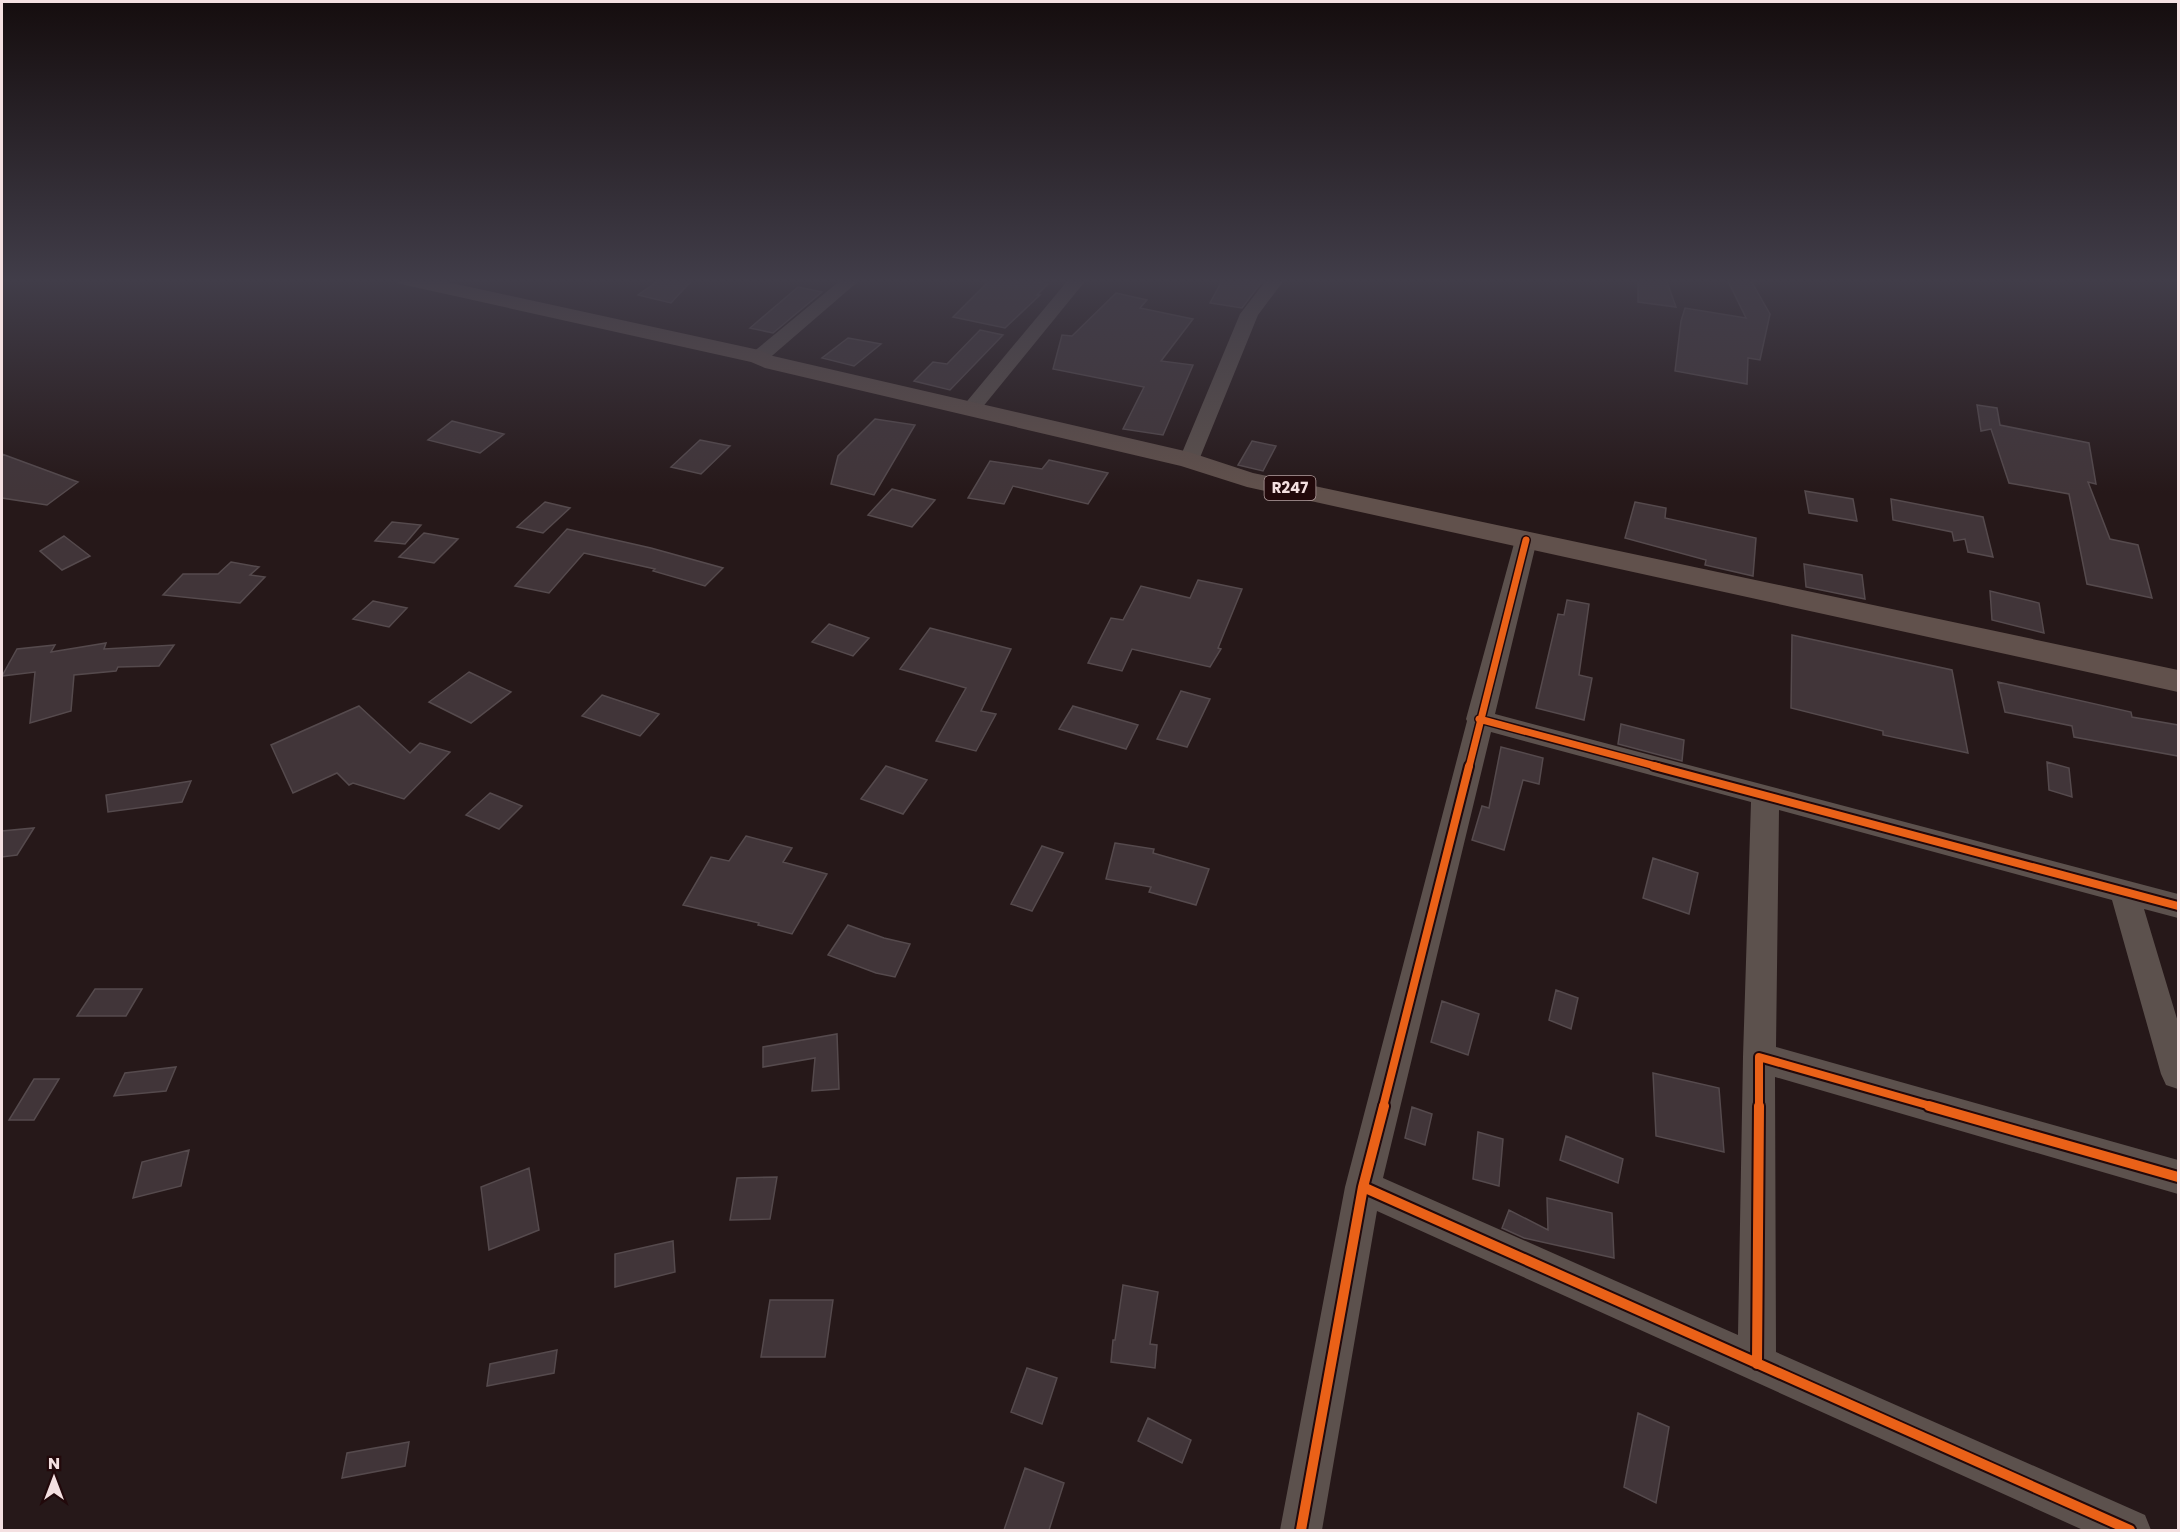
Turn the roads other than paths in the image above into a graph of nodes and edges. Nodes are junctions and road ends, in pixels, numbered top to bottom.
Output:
1 (729, 350) edge
2 (767, 350) edge
3 (1019, 350) edge
4 (1234, 350) edge
5 (759, 357) junction
6 (970, 410) junction
7 (1189, 459) junction
8 (1526, 540) junction
9 (2178, 681) edge
10 (1479, 719) junction
11 (1765, 796) junction
12 (2124, 892) junction
13 (2178, 906) edge
14 (1759, 1057) junction
15 (2178, 1074) edge
16 (2178, 1177) edge
17 (1363, 1187) junction
18 (1756, 1364) junction
19 (1301, 1530) edge
20 (2130, 1530) edge

1 - 5 main road, R247
2 - 5 street
3 - 6 street
4 - 7 street
5 - 6 main road, R247
6 - 7 main road, R247
7 - 8 main road, R247
8 - 9 main road, R247
8 - 10 street
10 - 11 street
10 - 17 street
11 - 12 street
11 - 14 street
12 - 13 street
12 - 15 street
14 - 16 street
14 - 18 street
17 - 18 street
17 - 19 street
18 - 20 street

